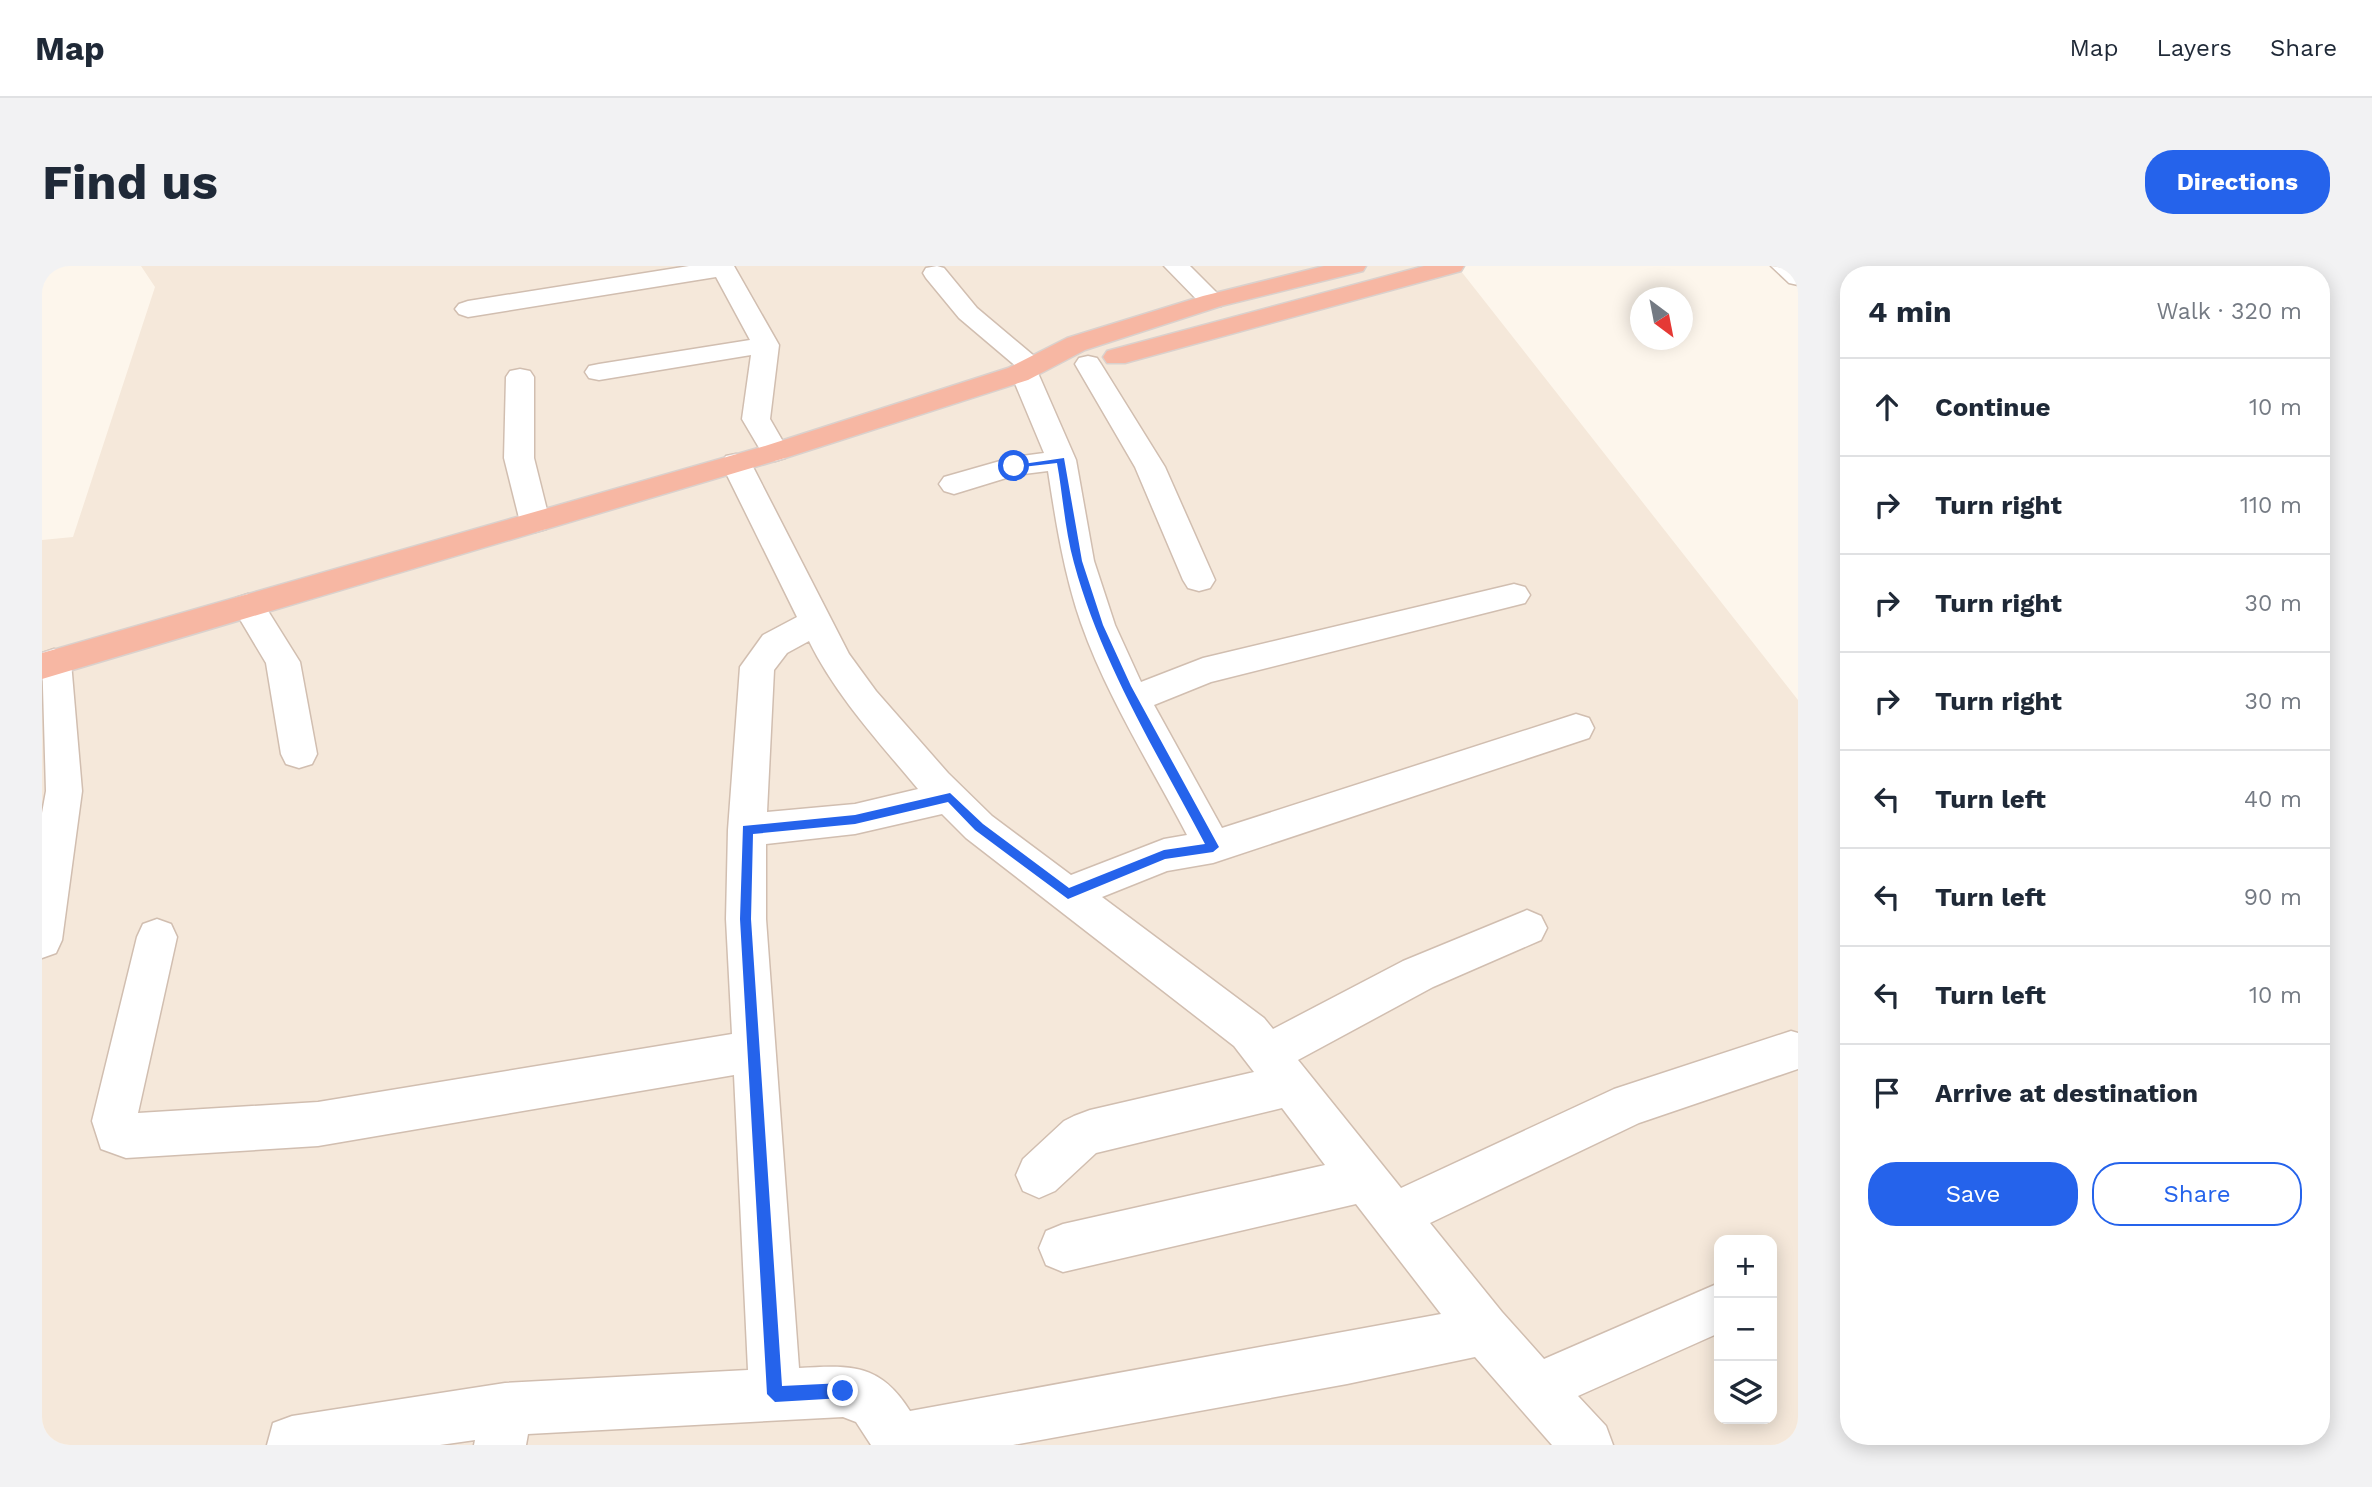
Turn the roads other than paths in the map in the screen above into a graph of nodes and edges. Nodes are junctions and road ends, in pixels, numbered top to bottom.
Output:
1 (1176, 266) edge
2 (1354, 266) edge
3 (1452, 266) edge
4 (1783, 266) edge
5 (722, 267) edge
6 (935, 273) dead end
7 (1798, 278) edge
8 (1212, 301) junction
9 (468, 309) dead end
10 (766, 345) junction
11 (1088, 364) junction
12 (1025, 371) junction
13 (599, 372) dead end
14 (520, 377) dead end
15 (775, 452) junction
16 (1061, 460) junction
17 (736, 463) junction
18 (954, 484) dead end
19 (535, 522) junction
20 (1199, 580) dead end
21 (1514, 595) dead end
22 (248, 606) junction
23 (816, 622) junction
24 (48, 664) edge
25 (1133, 699) junction
26 (1576, 728) dead end
27 (299, 754) dead end
28 (950, 797) junction
29 (747, 830) junction
30 (1213, 847) junction
31 (1068, 894) junction
32 (1527, 928) dead end
33 (157, 937) dead end
34 (42, 940) edge
35 (753, 1051) junction
36 (1791, 1051) dead end
37 (1279, 1070) junction
38 (1039, 1175) dead end
39 (1364, 1179) junction
40 (1394, 1216) junction
41 (1063, 1248) dead end
42 (1714, 1310) edge
43 (1484, 1330) junction
44 (1537, 1388) junction
45 (775, 1394) junction
46 (503, 1427) edge
47 (893, 1439) edge
48 (292, 1442) dead end
49 (1581, 1442) edge

1 - 8 street
2 - 8 highway
3 - 11 highway
4 - 7 street
5 - 9 street
5 - 10 street
6 - 12 street
8 - 12 highway
10 - 13 street
10 - 15 street
11 - 12 highway
11 - 20 street
12 - 15 highway
12 - 16 street
14 - 19 street
15 - 17 highway
16 - 18 street
16 - 25 street
17 - 19 highway
17 - 23 street
19 - 22 highway
21 - 25 street
22 - 24 highway
22 - 27 street
23 - 28 street
23 - 29 street
24 - 34 street
25 - 30 street
26 - 30 street
28 - 29 street
28 - 31 street
29 - 35 street
30 - 31 street
31 - 37 street
32 - 37 street
33 - 35 street
35 - 45 street
36 - 40 street
37 - 38 street
37 - 39 street
39 - 40 street
39 - 41 street
40 - 43 street
42 - 44 street
43 - 44 street
43 - 47 street
44 - 49 street
45 - 46 street
45 - 47 street
46 - 48 street

